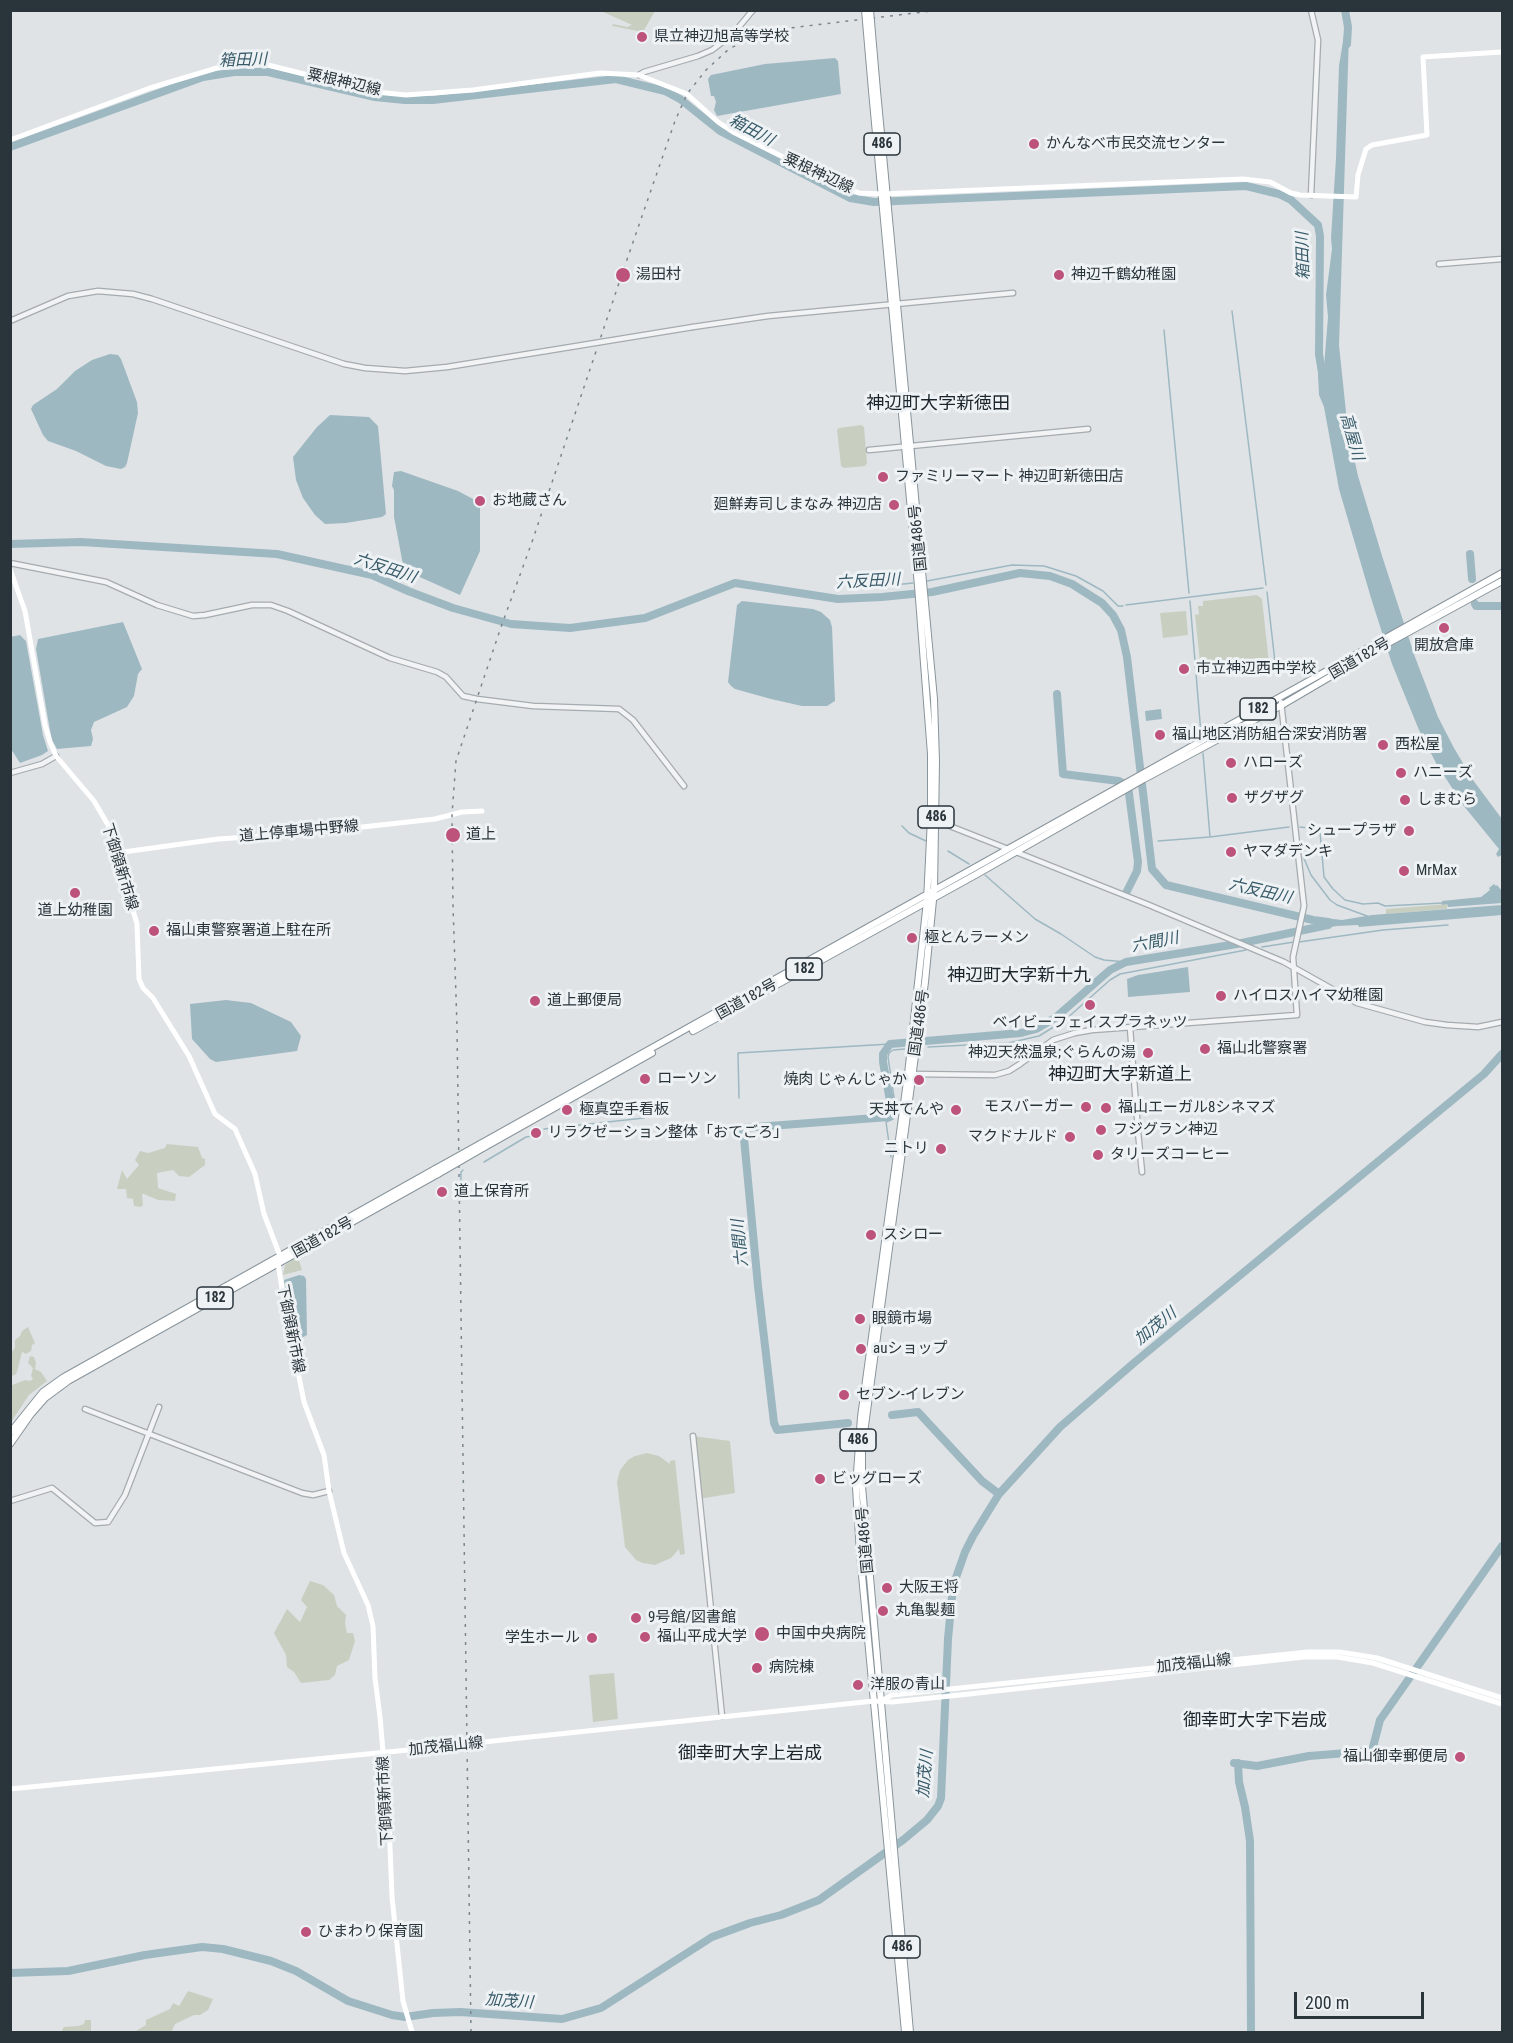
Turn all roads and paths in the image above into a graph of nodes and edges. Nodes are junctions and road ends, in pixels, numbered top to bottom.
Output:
1 (753, 10) edge
2 (865, 10) edge
3 (870, 10) edge
4 (1311, 10) edge
5 (1503, 52) edge
6 (639, 75) junction
7 (875, 91) junction
8 (10, 140) edge
9 (885, 195) junction
10 (1313, 195) junction
11 (1503, 259) edge
12 (1439, 264) dead end
13 (1013, 293) dead end
14 (894, 304) junction
15 (10, 321) edge
16 (1088, 429) dead end
17 (908, 446) junction
18 (869, 450) dead end
19 (10, 563) edge
20 (10, 569) edge
21 (1503, 573) edge
22 (1503, 581) edge
23 (1416, 624) junction
24 (1378, 645) junction
25 (1280, 696) junction
26 (1281, 705) junction
27 (56, 756) junction
28 (10, 773) edge
29 (1142, 777) junction
30 (684, 786) dead end
31 (1123, 788) junction
32 (482, 812) dead end
33 (934, 820) junction
34 (1008, 849) junction
35 (1016, 852) junction
36 (116, 854) junction
37 (931, 895) junction
38 (1294, 968) junction
39 (1503, 1022) edge
40 (1130, 1028) junction
41 (910, 1074) junction
42 (1142, 1172) dead end
43 (307, 1234) dead end
44 (325, 1242) dead end
45 (305, 1245) junction
46 (279, 1259) junction
47 (159, 1407) dead end
48 (85, 1409) dead end
49 (10, 1433) edge
50 (148, 1434) junction
51 (693, 1436) dead end
52 (10, 1444) edge
53 (329, 1491) junction
54 (10, 1502) edge
55 (1414, 1673) junction
56 (1503, 1698) edge
57 (878, 1701) junction
58 (1503, 1704) edge
59 (723, 1716) junction
60 (384, 1754) junction
61 (10, 1789) edge
62 (892, 1863) junction
63 (411, 2029) edge
64 (904, 2032) edge
65 (910, 2032) edge

1 - 6 street
2 - 7 highway, 国道486号 / 486, bridge
3 - 7 highway, 国道486号 / 486, bridge
4 - 10 street
5 - 10 main road, 粟根神辺線
6 - 8 main road, 粟根神辺線
6 - 9 main road, 粟根神辺線
7 - 9 highway, 国道486号 / 486
9 - 10 main road, 粟根神辺線
9 - 14 highway, 国道486号 / 486
11 - 12 street
13 - 14 street
14 - 15 street, bridge
14 - 17 highway, 国道486号 / 486
16 - 17 street
17 - 18 street
17 - 33 highway, 国道486号 / 486
19 - 30 street
20 - 27 main road, 下御領新市線
21 - 23 highway, 国道182号 / 182
22 - 23 highway, 国道182号 / 182
23 - 24 highway, 国道182号 / 182
24 - 25 highway, 国道182号 / 182
24 - 26 highway, 国道182号 / 182
25 - 26 street
25 - 29 highway, 国道182号 / 182
26 - 29 highway, 国道182号 / 182
26 - 38 street
27 - 28 street
27 - 36 main road, 下御領新市線
29 - 31 highway, 国道182号 / 182
31 - 34 highway, 国道182号 / 182
31 - 35 highway, 国道182号 / 182
32 - 36 main road, 道上停車場中野線
33 - 34 street
33 - 37 highway, 国道486号 / 486
34 - 35 street
34 - 37 highway, 国道182号 / 182
35 - 37 highway, 国道182号 / 182
35 - 38 street
36 - 46 main road, 下御領新市線
37 - 41 highway, 国道486号 / 486
37 - 45 highway, 国道182号 / 182, bridge
38 - 39 street
38 - 40 street
40 - 41 street
40 - 42 street
41 - 57 highway, 国道486号 / 486
43 - 45 highway
44 - 45 highway
45 - 46 highway, 国道182号 / 182
46 - 49 highway, 国道182号 / 182
46 - 52 highway, 国道182号 / 182
46 - 53 main road, 下御領新市線
47 - 50 street
48 - 50 street
50 - 53 street
50 - 54 street
51 - 59 street
53 - 60 main road, 下御領新市線
55 - 56 main road, 加茂福山線
55 - 57 main road, 加茂福山線
55 - 58 main road, 加茂福山線
57 - 59 main road, 加茂福山線
57 - 62 highway, 国道486号 / 486
59 - 60 main road, 加茂福山線, bridge
60 - 61 main road, 加茂福山線
60 - 63 main road, 下御領新市線
62 - 64 highway, 国道486号 / 486
62 - 65 highway, 国道486号 / 486

